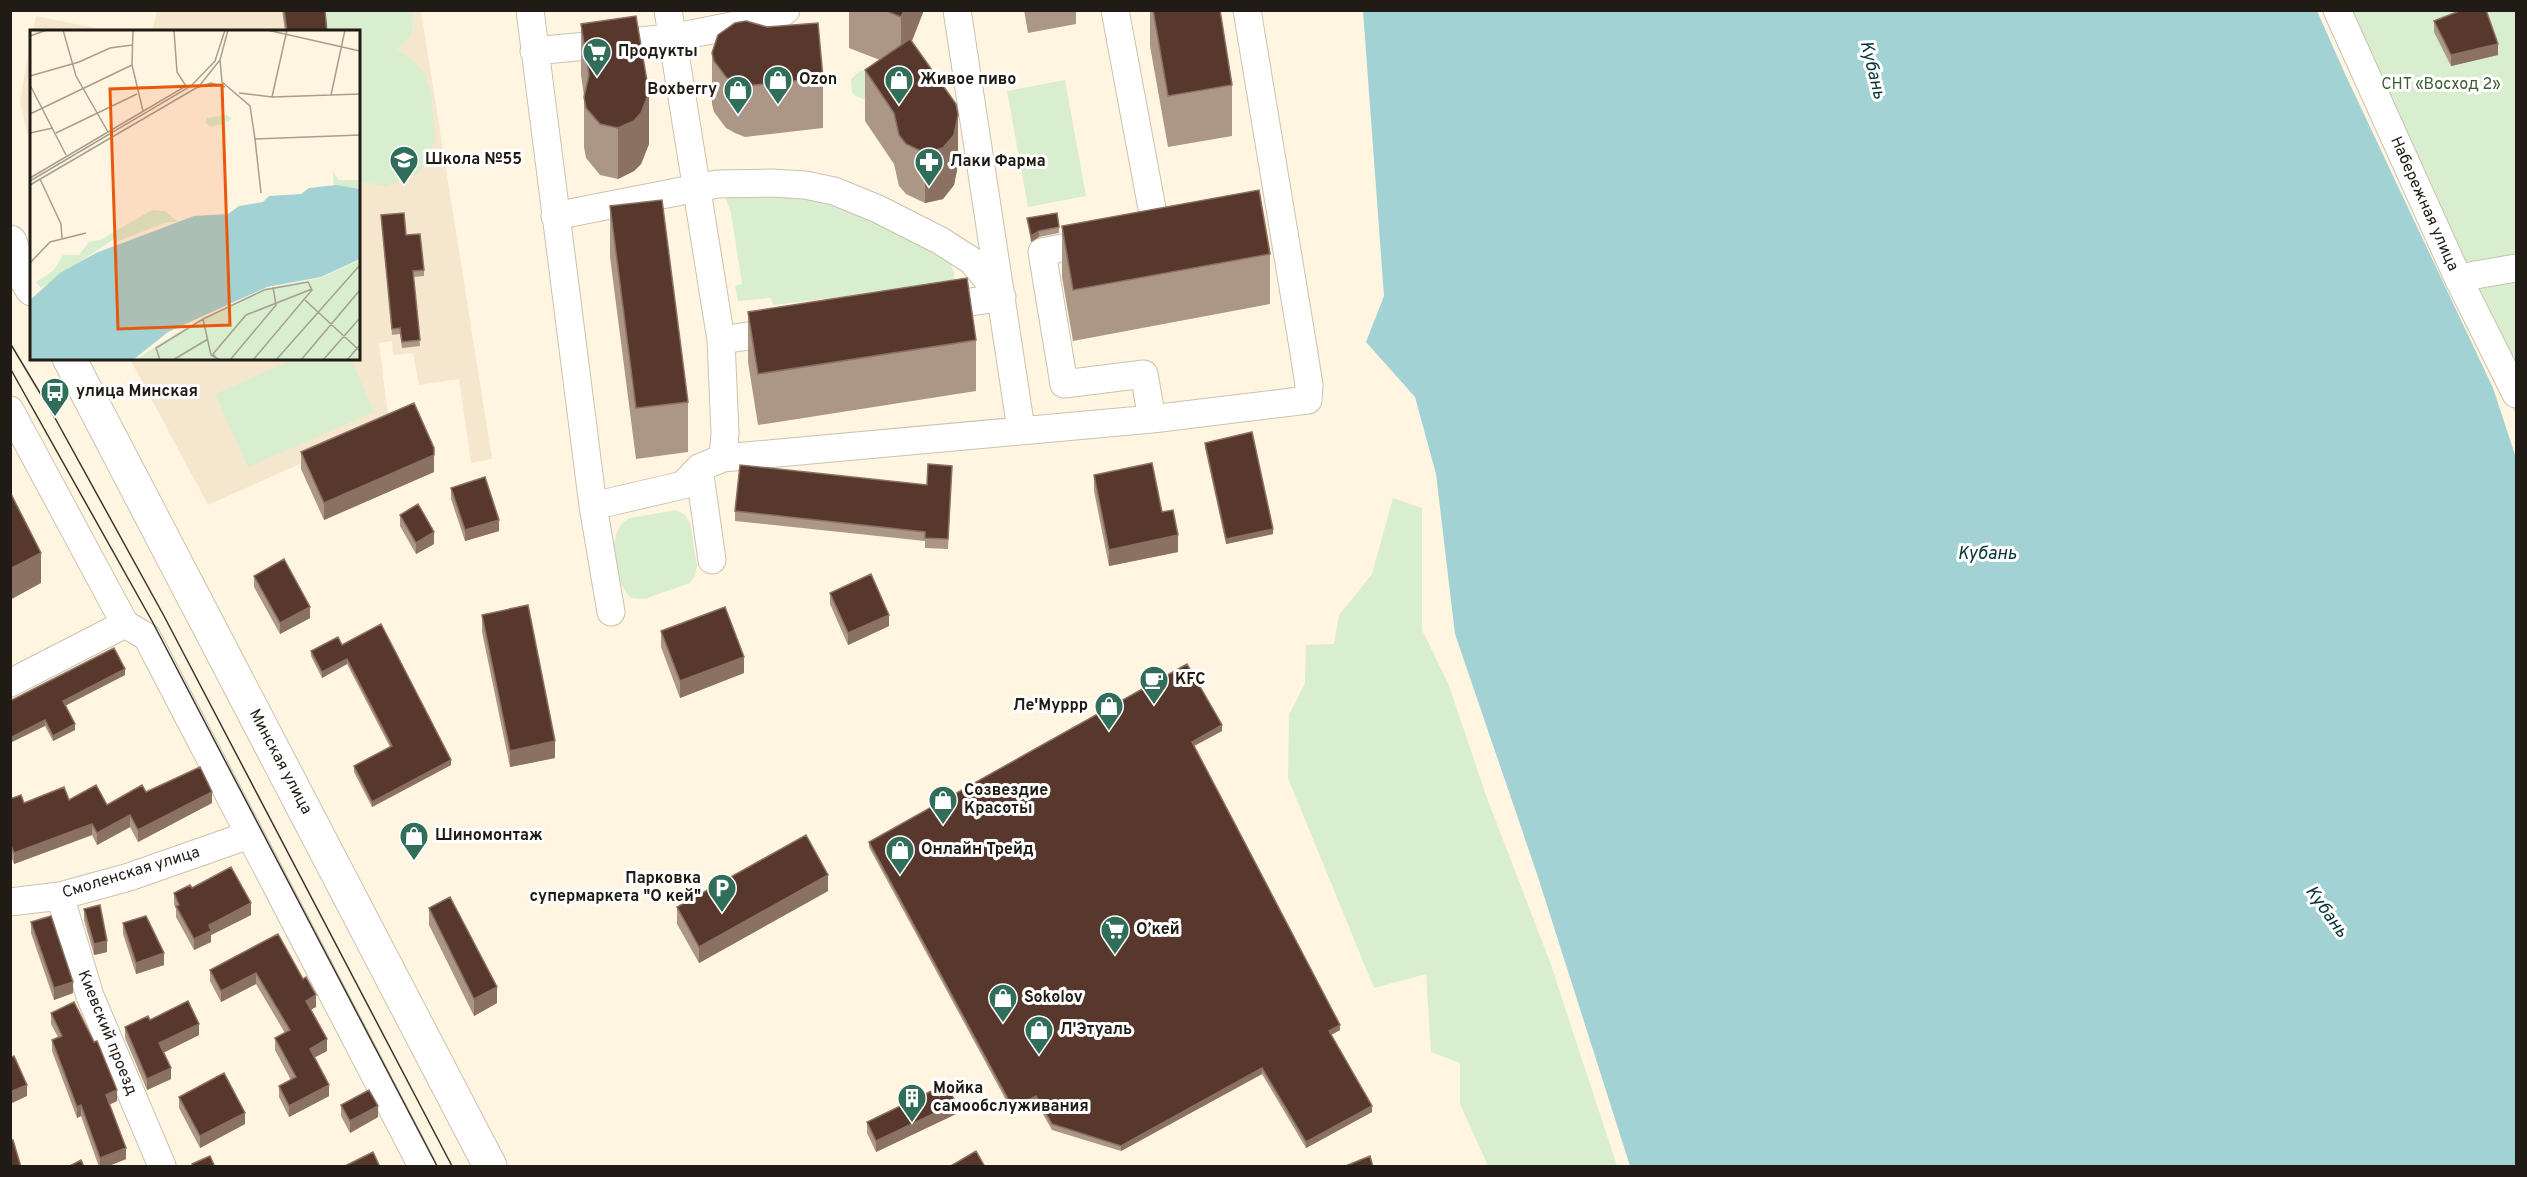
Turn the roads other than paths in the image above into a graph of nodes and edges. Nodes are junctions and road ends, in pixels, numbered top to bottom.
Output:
1 (530, 10) edge
2 (668, 10) edge
3 (786, 10) edge
4 (957, 10) edge
5 (1115, 10) edge
6 (1247, 10) edge
7 (2337, 10) edge
8 (671, 38) junction
9 (534, 51) junction
10 (695, 189) junction
11 (987, 207) junction
12 (555, 216) junction
13 (941, 241) junction
14 (2517, 268) edge
15 (2458, 278) junction
16 (1002, 297) junction
17 (911, 311) edge
18 (809, 327) edge
19 (721, 340) junction
20 (70, 360) edge
21 (2517, 394) edge
22 (10, 410) edge
23 (1152, 419) junction
24 (1021, 429) junction
25 (711, 463) junction
26 (593, 506) junction
27 (712, 560) dead end
28 (611, 612) dead end
29 (125, 624) junction
30 (10, 683) edge
31 (249, 835) junction
32 (60, 896) junction
33 (10, 902) edge
34 (162, 1167) edge
35 (422, 1167) edge
36 (490, 1167) edge

1 - 9 street
2 - 8 street
3 - 8 street
4 - 11 street
5 - 23 street
6 - 23 street
7 - 15 street, Набережная улица
8 - 9 street
8 - 10 street
9 - 12 street
10 - 12 street
10 - 13 street
10 - 19 street
11 - 13 street
11 - 16 street
12 - 26 street
13 - 16 street
14 - 15 street
15 - 21 street, Набережная улица
16 - 17 street
16 - 24 street
18 - 19 street
19 - 25 street
20 - 36 main road, Минская улица
22 - 29 street
23 - 24 street
24 - 25 street
25 - 26 street
25 - 27 street
26 - 28 street
29 - 30 street
29 - 31 street
31 - 32 street, Смоленская улица
31 - 35 street
32 - 33 street, Смоленская улица
32 - 34 street, Киевский проезд

